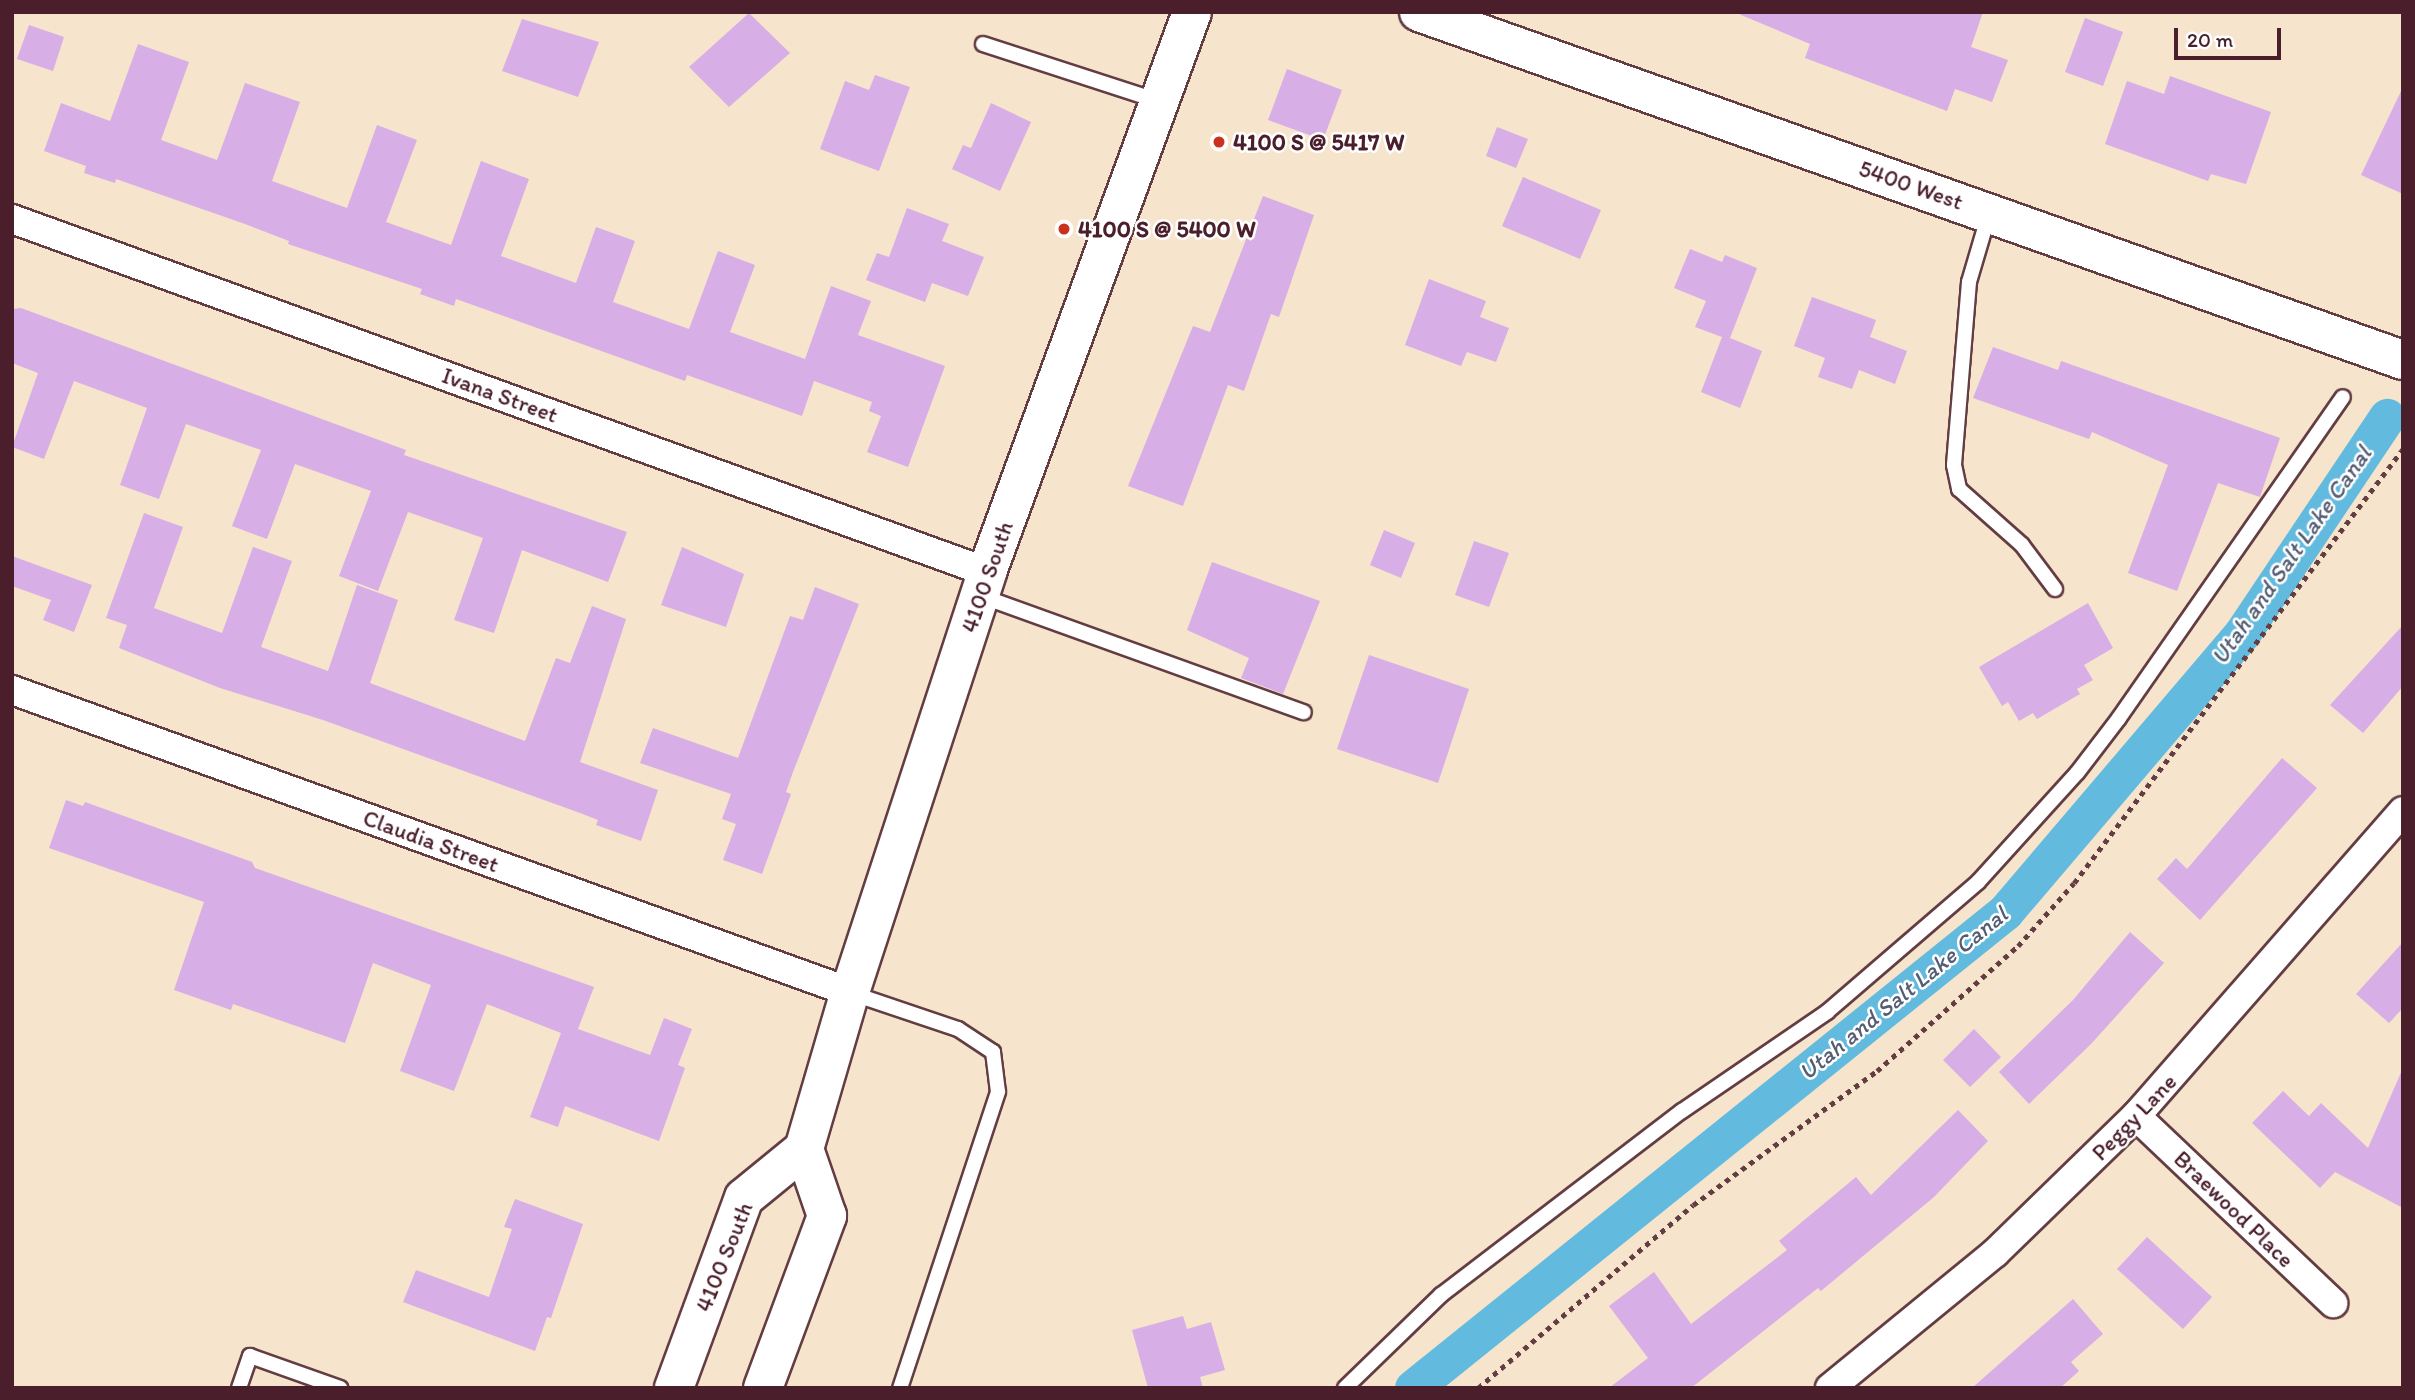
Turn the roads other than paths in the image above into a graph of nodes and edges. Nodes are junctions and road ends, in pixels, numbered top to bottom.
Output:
1 (1192, 12) edge
2 (1419, 12) edge
3 (983, 44) dead end
4 (1159, 102) junction
5 (1990, 213) junction
6 (12, 219) edge
7 (2403, 360) edge
8 (2343, 397) dead end
9 (983, 584) junction
10 (2055, 589) dead end
11 (12, 690) edge
12 (1304, 712) dead end
13 (2403, 811) edge
14 (850, 992) junction
15 (2136, 1116) junction
16 (804, 1149) junction
17 (2333, 1303) dead end
18 (335, 1387) edge
19 (239, 1388) edge
20 (674, 1388) edge
21 (763, 1388) edge
22 (900, 1388) edge
23 (1345, 1388) edge
24 (1830, 1388) edge

1 - 4 main road, 4100 South
2 - 5 main road, 5400 West
3 - 4 lane
4 - 9 main road, 4100 South
5 - 7 main road, 5400 West
5 - 10 lane
6 - 9 street, Ivana Street
8 - 23 lane
9 - 12 lane
9 - 14 main road, 4100 South
11 - 14 street, Claudia Street
13 - 15 street, Peggy Lane
14 - 16 main road, 4100 South
14 - 22 lane
15 - 17 street, Braewood Place
15 - 24 street, Peggy Lane
16 - 20 main road, 4100 South
16 - 21 main road
18 - 19 lane

